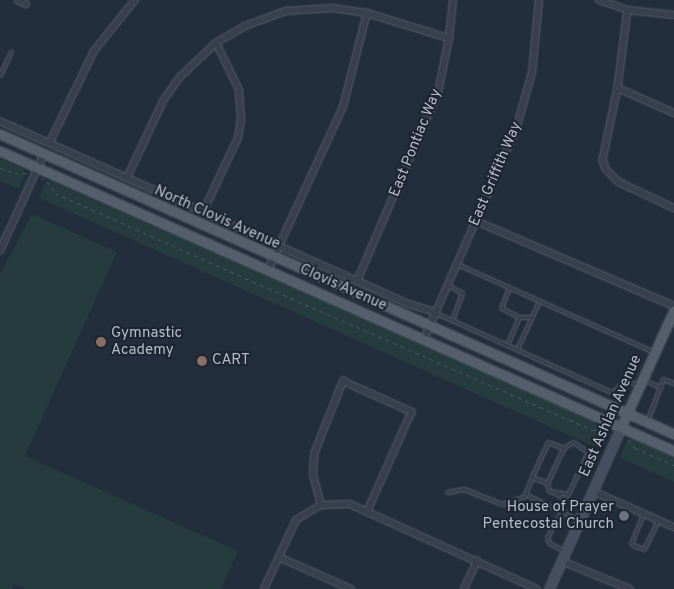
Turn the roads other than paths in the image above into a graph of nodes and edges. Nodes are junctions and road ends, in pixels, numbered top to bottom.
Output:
1 (18, 0) edge
2 (135, 0) edge
3 (453, 0) edge
4 (539, 0) edge
5 (599, 0) edge
6 (26, 4) dead end
7 (628, 10) junction
8 (367, 13) junction
9 (674, 15) edge
10 (450, 38) junction
11 (216, 43) junction
12 (10, 51) dead end
13 (1, 68) edge
14 (0, 75) edge
15 (618, 88) junction
16 (674, 113) edge
17 (0, 121) edge
18 (0, 134) edge
19 (50, 142) junction
20 (0, 151) edge
21 (44, 154) junction
22 (36, 172) junction
23 (127, 178) junction
24 (674, 208) edge
25 (203, 212) junction
26 (476, 221) junction
27 (280, 246) junction
28 (0, 251) edge
29 (275, 257) junction
30 (457, 264) junction
31 (268, 270) junction
32 (357, 281) junction
33 (448, 285) junction
34 (509, 287) junction
35 (539, 301) junction
36 (674, 308) edge
37 (436, 312) junction
38 (520, 317) junction
39 (532, 317) junction
40 (452, 320) junction
41 (430, 326) junction
42 (424, 340) junction
43 (506, 344) junction
44 (517, 350) junction
45 (654, 352) junction
46 (641, 382) junction
47 (674, 383) edge
48 (660, 388) junction
49 (627, 413) junction
50 (647, 422) junction
51 (619, 431) junction
52 (674, 434) edge
53 (563, 448) junction
54 (674, 451) edge
55 (532, 477) junction
56 (547, 483) junction
57 (593, 491) junction
58 (447, 492) dead end
59 (525, 496) junction
60 (321, 505) junction
61 (368, 511) junction
62 (561, 512) junction
63 (643, 514) junction
64 (580, 520) junction
65 (658, 520) junction
66 (674, 527) edge
67 (279, 557) junction
68 (564, 557) junction
69 (477, 561) junction
70 (264, 589) edge
71 (351, 589) edge
72 (464, 589) edge
73 (537, 589) edge
74 (549, 589) edge
75 (630, 589) edge

1 - 6 street
2 - 19 street
3 - 10 street, East Pontiac Way
4 - 26 street, East Griffith Way
5 - 7 street
7 - 9 street
7 - 15 street
8 - 10 street
8 - 11 street
8 - 27 street
10 - 32 street, East Pontiac Way
11 - 23 street
11 - 25 street
12 - 13 lane
13 - 14 lane
15 - 16 street
15 - 24 street
17 - 19 street, North Clovis Avenue
18 - 21 main road, Clovis Avenue
19 - 23 street, North Clovis Avenue
20 - 22 main road, Clovis Avenue
21 - 22 street
21 - 29 main road, Clovis Avenue
22 - 28 street
22 - 31 main road, Clovis Avenue
23 - 25 street, North Clovis Avenue
25 - 27 street, North Clovis Avenue
26 - 30 street, East Griffith Way
26 - 36 street
27 - 29 street
27 - 32 street, North Clovis Avenue
29 - 31 street
29 - 41 main road, Clovis Avenue
30 - 33 street, East Griffith Way
30 - 34 lane
31 - 42 main road, Clovis Avenue
32 - 37 street, North Clovis Avenue
33 - 37 street, East Griffith Way
33 - 40 lane
34 - 35 lane
34 - 38 lane
35 - 39 lane
35 - 45 lane
36 - 45 main road, East Ashlan Avenue
37 - 40 lane
37 - 41 street, East Griffith Way
38 - 39 lane
38 - 43 lane
39 - 44 lane
40 - 43 lane
41 - 42 street, East Griffith Way
41 - 49 main road, Clovis Avenue
42 - 51 main road, Clovis Avenue
43 - 44 lane
44 - 46 lane
45 - 46 main road, East Ashlan Avenue
46 - 48 lane
46 - 49 main road, East Ashlan Avenue
47 - 48 lane
48 - 50 lane
49 - 50 main road, Clovis Avenue
49 - 51 main road, East Ashlan Avenue
50 - 52 main road, Clovis Avenue
51 - 54 main road, Clovis Avenue
51 - 57 main road, East Ashlan Avenue
53 - 55 lane
53 - 56 lane
53 - 56 lane
55 - 56 lane
55 - 59 lane
57 - 63 street
57 - 64 main road, East Ashlan Avenue
58 - 59 lane
59 - 62 lane
60 - 61 street
60 - 61 street
60 - 67 street
61 - 69 street
62 - 64 lane
62 - 68 lane
63 - 65 street
63 - 65 lane
64 - 68 main road, East Ashlan Avenue
65 - 66 street
67 - 70 street
67 - 71 street
68 - 74 main road, East Ashlan Avenue
68 - 75 street
69 - 72 street
69 - 73 street

